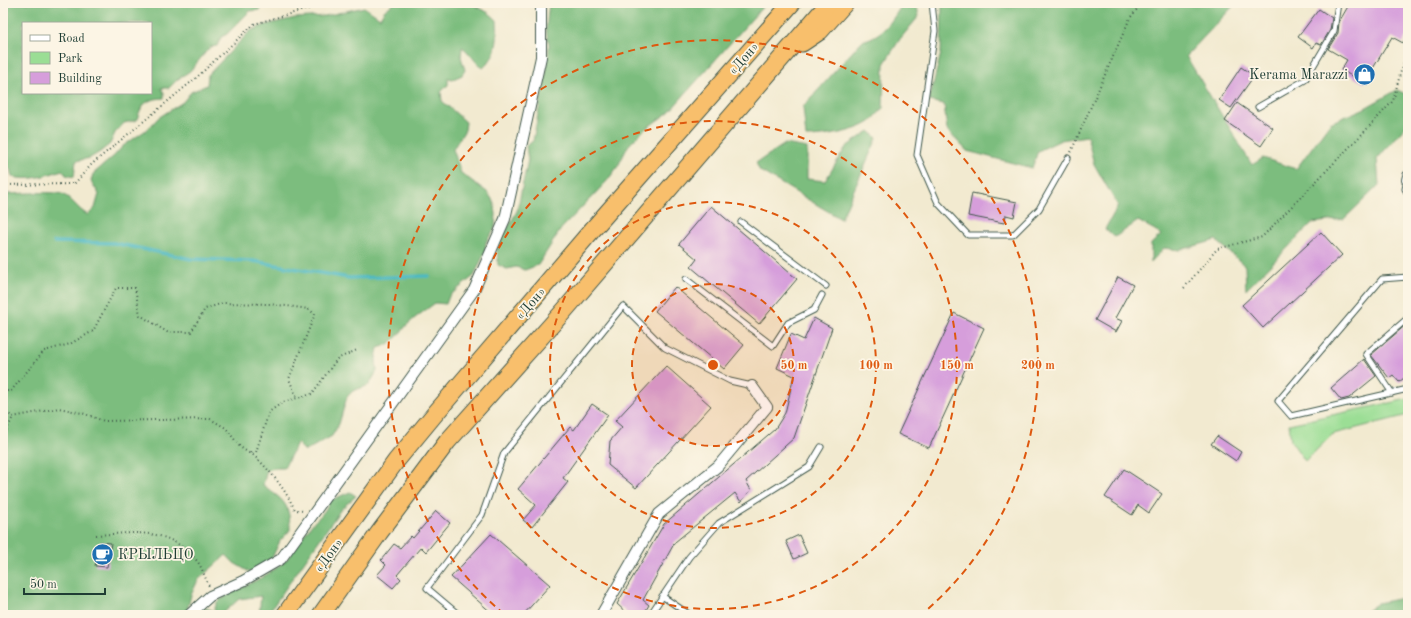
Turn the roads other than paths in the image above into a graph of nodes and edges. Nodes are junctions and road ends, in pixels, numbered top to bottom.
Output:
1 (541, 3) edge
2 (792, 3) edge
3 (828, 3) edge
4 (845, 3) edge
5 (932, 3) edge
6 (1338, 3) edge
7 (785, 55) junction
8 (1258, 107) dead end
9 (1068, 158) road end
10 (1407, 178) edge
11 (1408, 194) edge
12 (741, 222) dead end
13 (1408, 276) edge
14 (686, 279) dead end
15 (826, 286) dead end
16 (822, 294) dead end
17 (1408, 318) edge
18 (752, 386) joint
19 (1408, 389) edge
20 (1392, 393) junction
21 (821, 447) dead end
22 (662, 596) junction
23 (189, 615) edge
24 (285, 615) edge
25 (320, 615) edge
26 (459, 615) edge
27 (602, 615) edge
28 (650, 615) edge
29 (690, 615) edge

1 - 23 street
2 - 24 highway, «Дон»
3 - 7 highway
4 - 7 highway
5 - 9 lane
6 - 8 lane
7 - 25 highway
10 - 11 lane
12 - 15 lane
13 - 20 lane
14 - 16 lane
17 - 20 lane
18 - 26 lane
18 - 27 street
19 - 20 lane
21 - 22 lane
22 - 28 lane
22 - 29 lane

